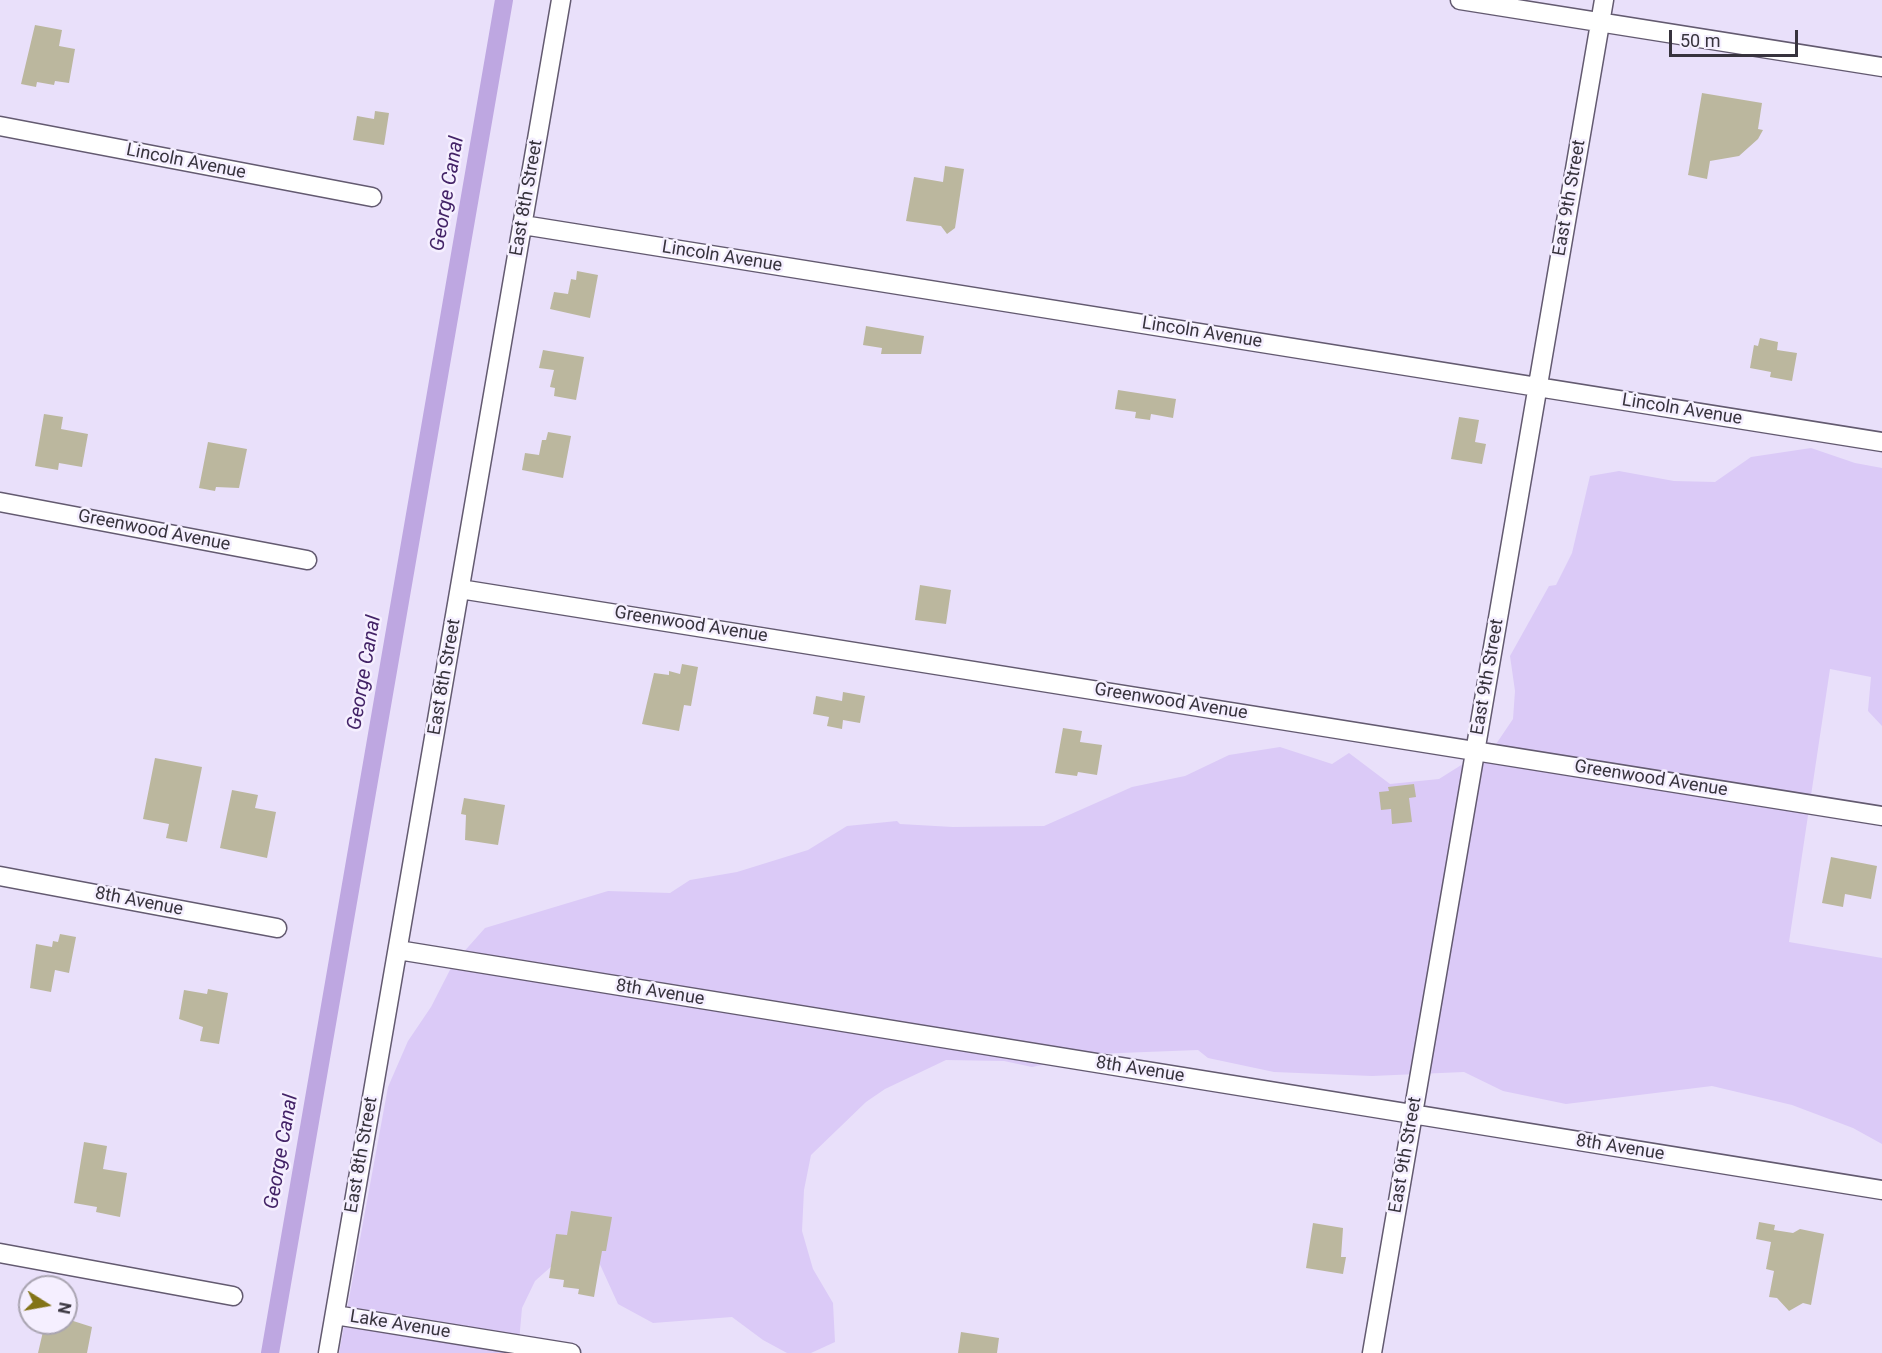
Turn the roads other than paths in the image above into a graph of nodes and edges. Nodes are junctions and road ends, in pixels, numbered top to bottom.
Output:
1 (561, 0) edge
2 (1460, 0) edge
3 (1604, 0) edge
4 (1600, 22) junction
5 (1882, 67) edge
6 (0, 126) edge
7 (372, 197) dead end
8 (522, 225) junction
9 (1538, 387) junction
10 (1882, 442) edge
11 (0, 502) edge
12 (307, 560) dead end
13 (460, 589) junction
14 (1475, 750) junction
15 (1882, 816) edge
16 (0, 876) edge
17 (277, 928) dead end
18 (398, 950) junction
19 (1413, 1114) junction
20 (1882, 1190) edge
21 (0, 1253) edge
22 (233, 1296) dead end
23 (335, 1315) junction
24 (328, 1353) edge
25 (571, 1353) edge
26 (1372, 1353) edge

1 - 8 street, East 8th Street
2 - 4 street
3 - 4 street, East 9th Street
4 - 5 street
4 - 9 street, East 9th Street
6 - 7 street, Lincoln Avenue
8 - 9 street, Lincoln Avenue
8 - 13 street, East 8th Street
9 - 10 street, Lincoln Avenue
9 - 14 street, East 9th Street
11 - 12 street, Greenwood Avenue
13 - 14 street, Greenwood Avenue
13 - 18 street, East 8th Street
14 - 15 street, Greenwood Avenue
14 - 19 street, East 9th Street
16 - 17 street, 8th Avenue
18 - 19 street, 8th Avenue
18 - 23 street, East 8th Street
19 - 20 street, 8th Avenue
19 - 26 street, East 9th Street
21 - 22 street
23 - 24 street, East 8th Street
23 - 25 street, Lake Avenue

